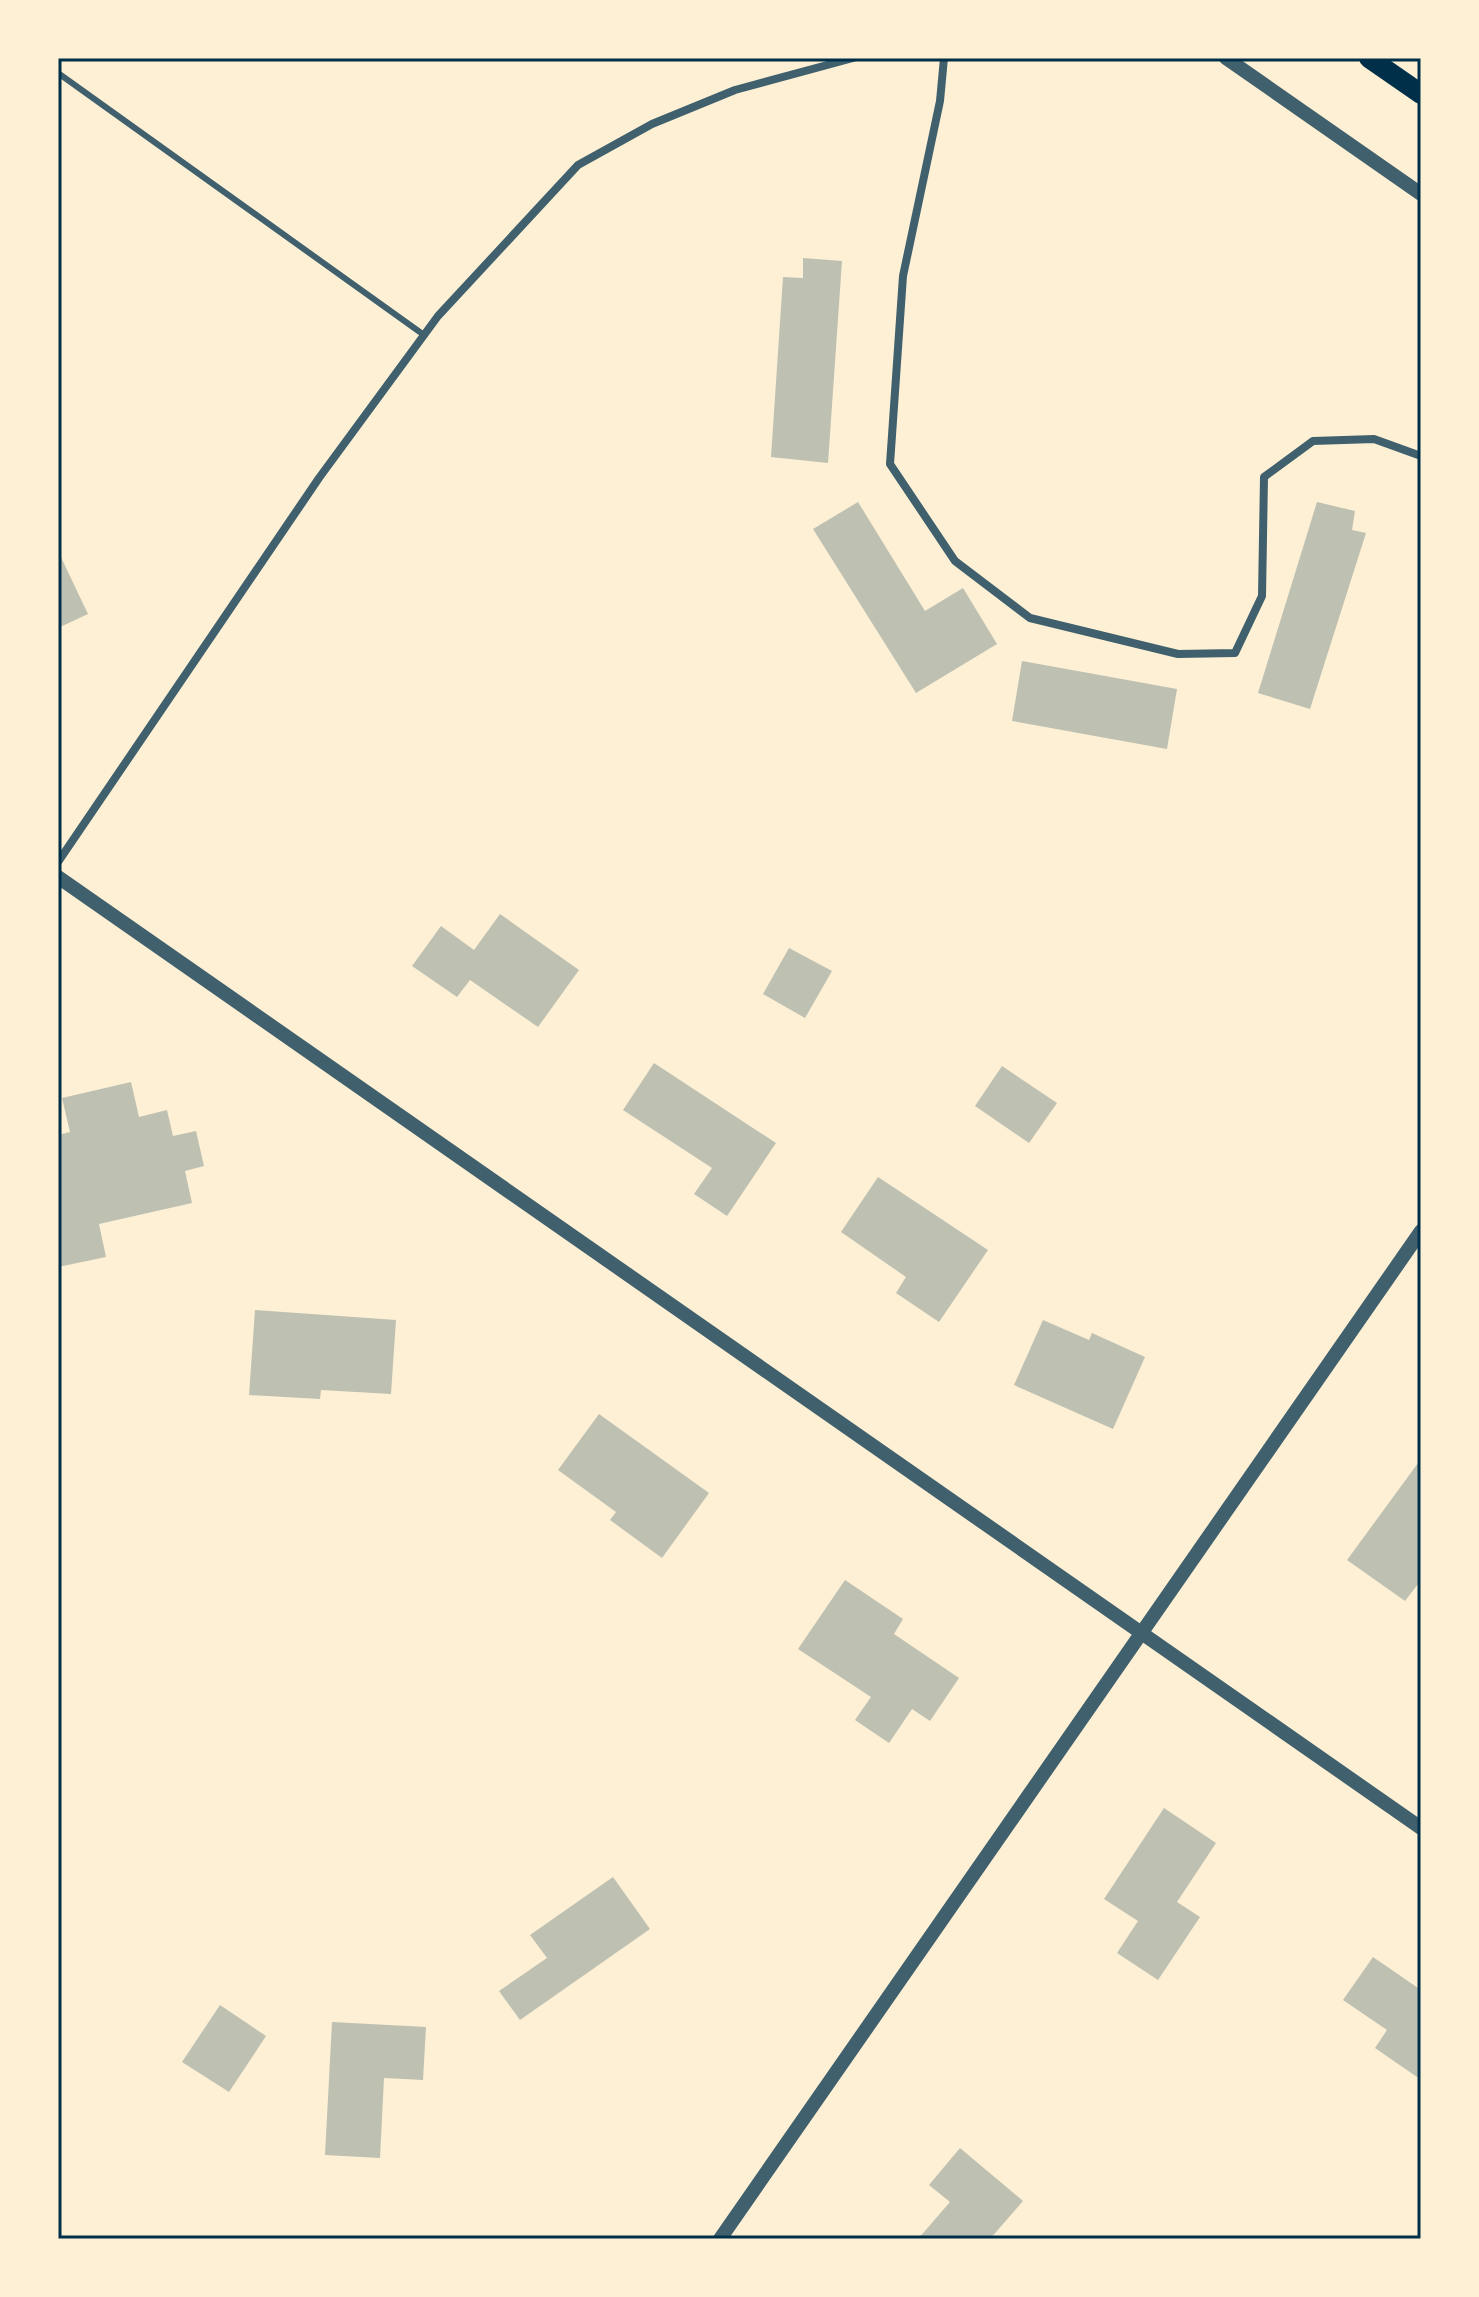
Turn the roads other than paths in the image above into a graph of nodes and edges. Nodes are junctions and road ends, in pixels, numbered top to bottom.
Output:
1 (853, 58) edge
2 (944, 58) edge
3 (1226, 58) edge
4 (1369, 58) edge
5 (58, 73) edge
6 (1421, 94) edge
7 (1421, 194) edge
8 (424, 335) junction
9 (1421, 456) edge
10 (58, 862) edge
11 (58, 877) edge
12 (1421, 1231) edge
13 (1142, 1630) junction
14 (1421, 1828) edge
15 (720, 2239) edge

1 - 8 street
2 - 9 street
3 - 7 street
4 - 6 main road
5 - 8 lane
8 - 10 street
11 - 13 street
12 - 13 street
13 - 14 street
13 - 15 street

